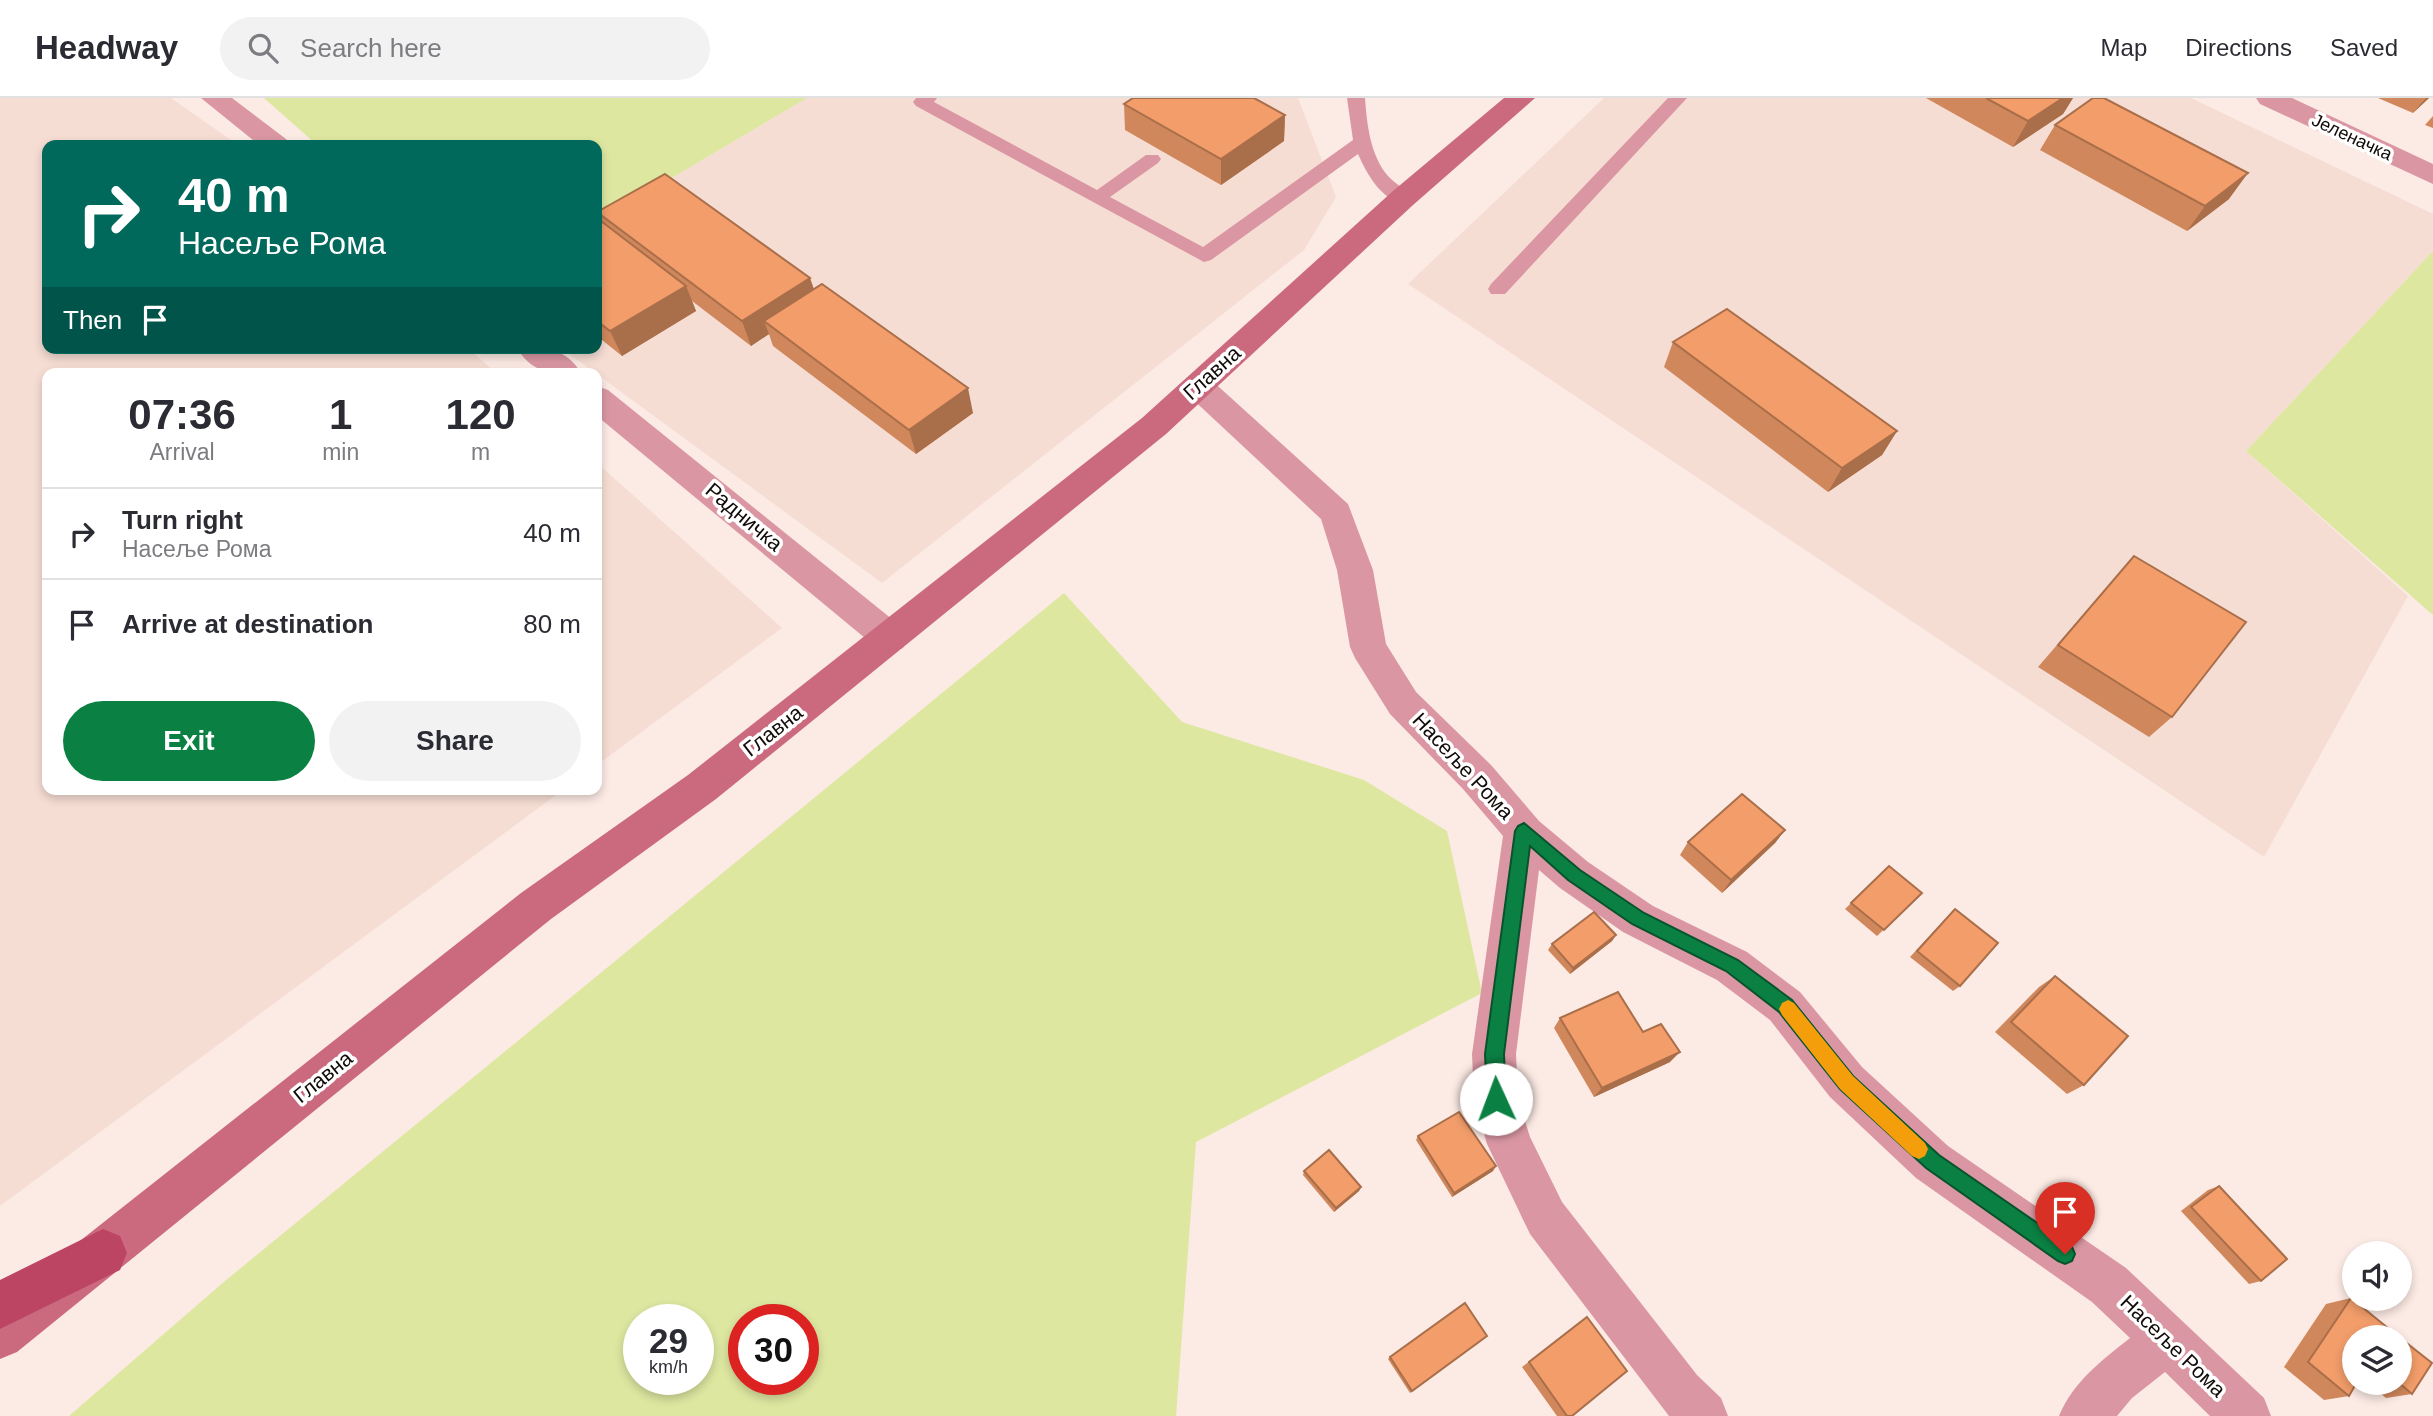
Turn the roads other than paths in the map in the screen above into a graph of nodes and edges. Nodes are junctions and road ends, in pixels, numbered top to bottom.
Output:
1 (215, 98) edge
2 (928, 98) edge
3 (1356, 98) edge
4 (1521, 98) edge
5 (1678, 98) edge
6 (2270, 98) edge
7 (270, 140) edge
8 (1361, 143) junction
9 (1152, 159) dead end
10 (2433, 175) edge
11 (1097, 198) junction
12 (1403, 198) junction
13 (1498, 289) dead end
14 (541, 354) edge
15 (559, 368) edge
16 (1198, 386) junction
17 (602, 402) edge
18 (890, 638) junction
19 (1524, 831) junction
20 (103, 1253) junction
21 (0, 1304) edge
22 (0, 1335) edge
23 (2167, 1340) junction
24 (1703, 1416) edge
25 (2084, 1416) edge
26 (2246, 1416) edge

1 - 7 street
2 - 11 lane
3 - 8 lane
4 - 12 main road, Главна
5 - 13 lane
6 - 10 street, Јеленачка
8 - 11 lane
8 - 12 lane
9 - 11 lane
12 - 16 main road, Главна
14 - 15 street
16 - 18 main road, Главна
16 - 19 street, Насеље Рома
17 - 18 street, Радничка
18 - 20 main road, Главна
19 - 23 street, Насеље Рома
19 - 24 street
20 - 21 main road
20 - 22 main road, Главна
23 - 25 street
23 - 26 street, Насеље Рома

